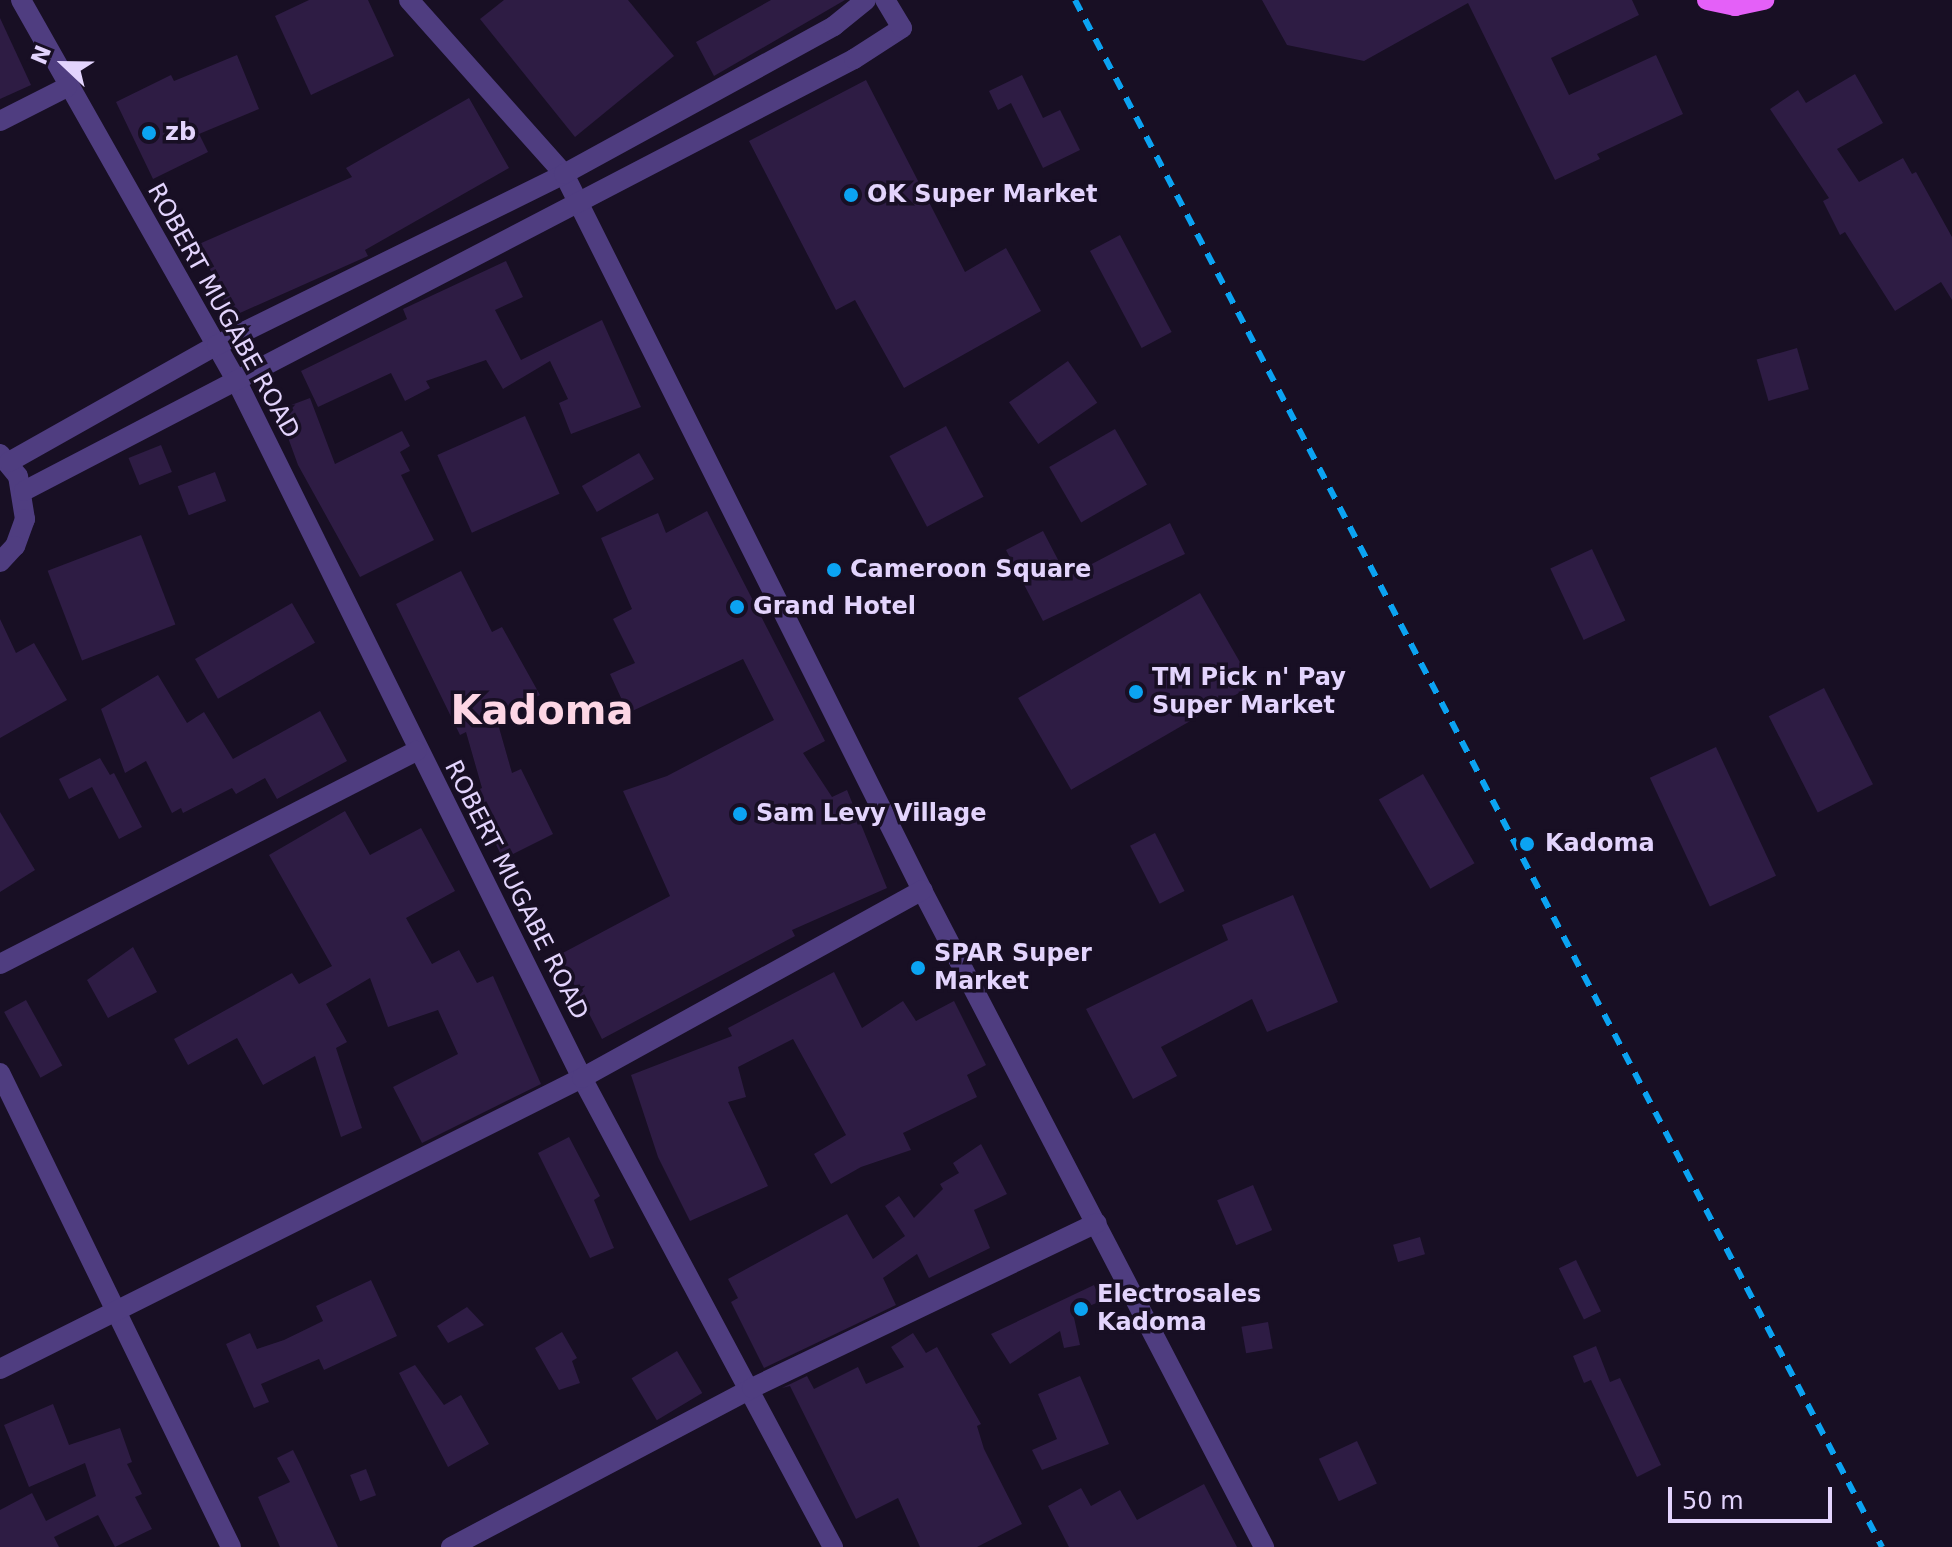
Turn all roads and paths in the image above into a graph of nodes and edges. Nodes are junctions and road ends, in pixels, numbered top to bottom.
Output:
1 (21, 0) edge
2 (409, 0) edge
3 (866, 0) edge
4 (885, 0) edge
5 (1707, 0) edge
6 (1764, 0) edge
7 (67, 87) junction
8 (0, 121) edge
9 (564, 174) junction
10 (577, 201) junction
11 (217, 345) junction
12 (236, 380) junction
13 (5, 458) edge
14 (24, 491) junction
15 (0, 562) edge
16 (417, 751) junction
17 (922, 890) junction
18 (0, 964) edge
19 (0, 1073) edge
20 (582, 1078) junction
21 (1097, 1223) junction
22 (117, 1308) junction
23 (0, 1369) edge
24 (752, 1388) junction
25 (231, 1547) edge
26 (451, 1547) edge
27 (833, 1547) edge
28 (1264, 1547) edge

1 - 7 street, ROBERT MUGABE ROAD
2 - 9 street
3 - 9 street
4 - 10 street
5 - 6 main road
7 - 8 street
7 - 11 street, ROBERT MUGABE ROAD
9 - 10 street
9 - 11 street
10 - 12 street
10 - 17 street
11 - 12 street, ROBERT MUGABE ROAD
11 - 13 street
12 - 14 street
12 - 16 street, ROBERT MUGABE ROAD
13 - 14 street
14 - 15 street
16 - 18 street
16 - 20 street, ROBERT MUGABE ROAD
17 - 20 street
17 - 21 street
19 - 22 street
20 - 22 street
20 - 24 street, ROBERT MUGABE ROAD
21 - 24 street
21 - 28 street
22 - 23 street
22 - 25 street
24 - 26 street
24 - 27 street, ROBERT MUGABE ROAD

